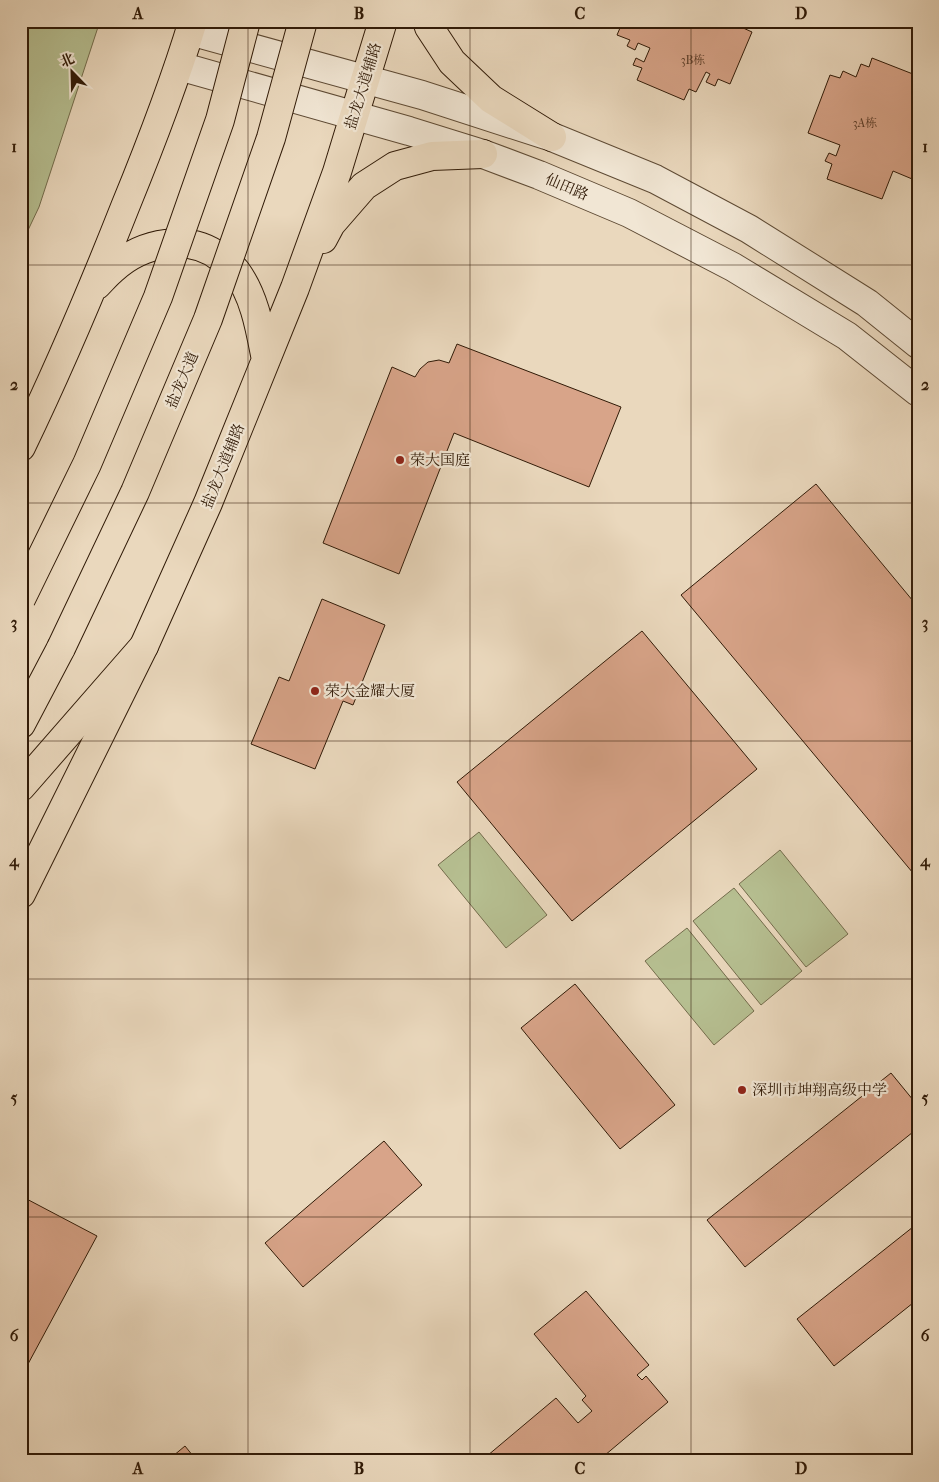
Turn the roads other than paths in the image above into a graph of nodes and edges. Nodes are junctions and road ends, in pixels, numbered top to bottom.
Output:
1 (246, 21) edge
2 (303, 21) edge
3 (383, 21) edge
4 (428, 21) edge
5 (191, 26) edge
6 (179, 66) junction
7 (366, 80) junction
8 (355, 116) junction
9 (552, 137) junction
10 (483, 154) junction
11 (295, 288) junction
12 (92, 291) junction
13 (918, 344) edge
14 (266, 360) junction
15 (918, 392) edge
16 (21, 447) edge
17 (21, 599) edge
18 (144, 646) junction
19 (21, 724) edge
20 (21, 787) edge
21 (21, 894) edge

1 - 17 main road, bridge
2 - 19 main road, 盐龙大道, bridge
3 - 7 main road, 盐龙大道辅路
4 - 9 main road
5 - 6 main road
5 - 7 street
6 - 8 street, 仙田路
6 - 12 main road
7 - 8 main road, 盐龙大道辅路
7 - 9 street
8 - 10 street, 仙田路
8 - 11 main road, 盐龙大道辅路
9 - 13 street
10 - 11 main road
10 - 15 street, 仙田路
11 - 14 main road, 盐龙大道辅路
12 - 14 main road
12 - 16 main road
14 - 18 main road, 盐龙大道辅路
18 - 20 main road
18 - 21 main road, 盐龙大道辅路

